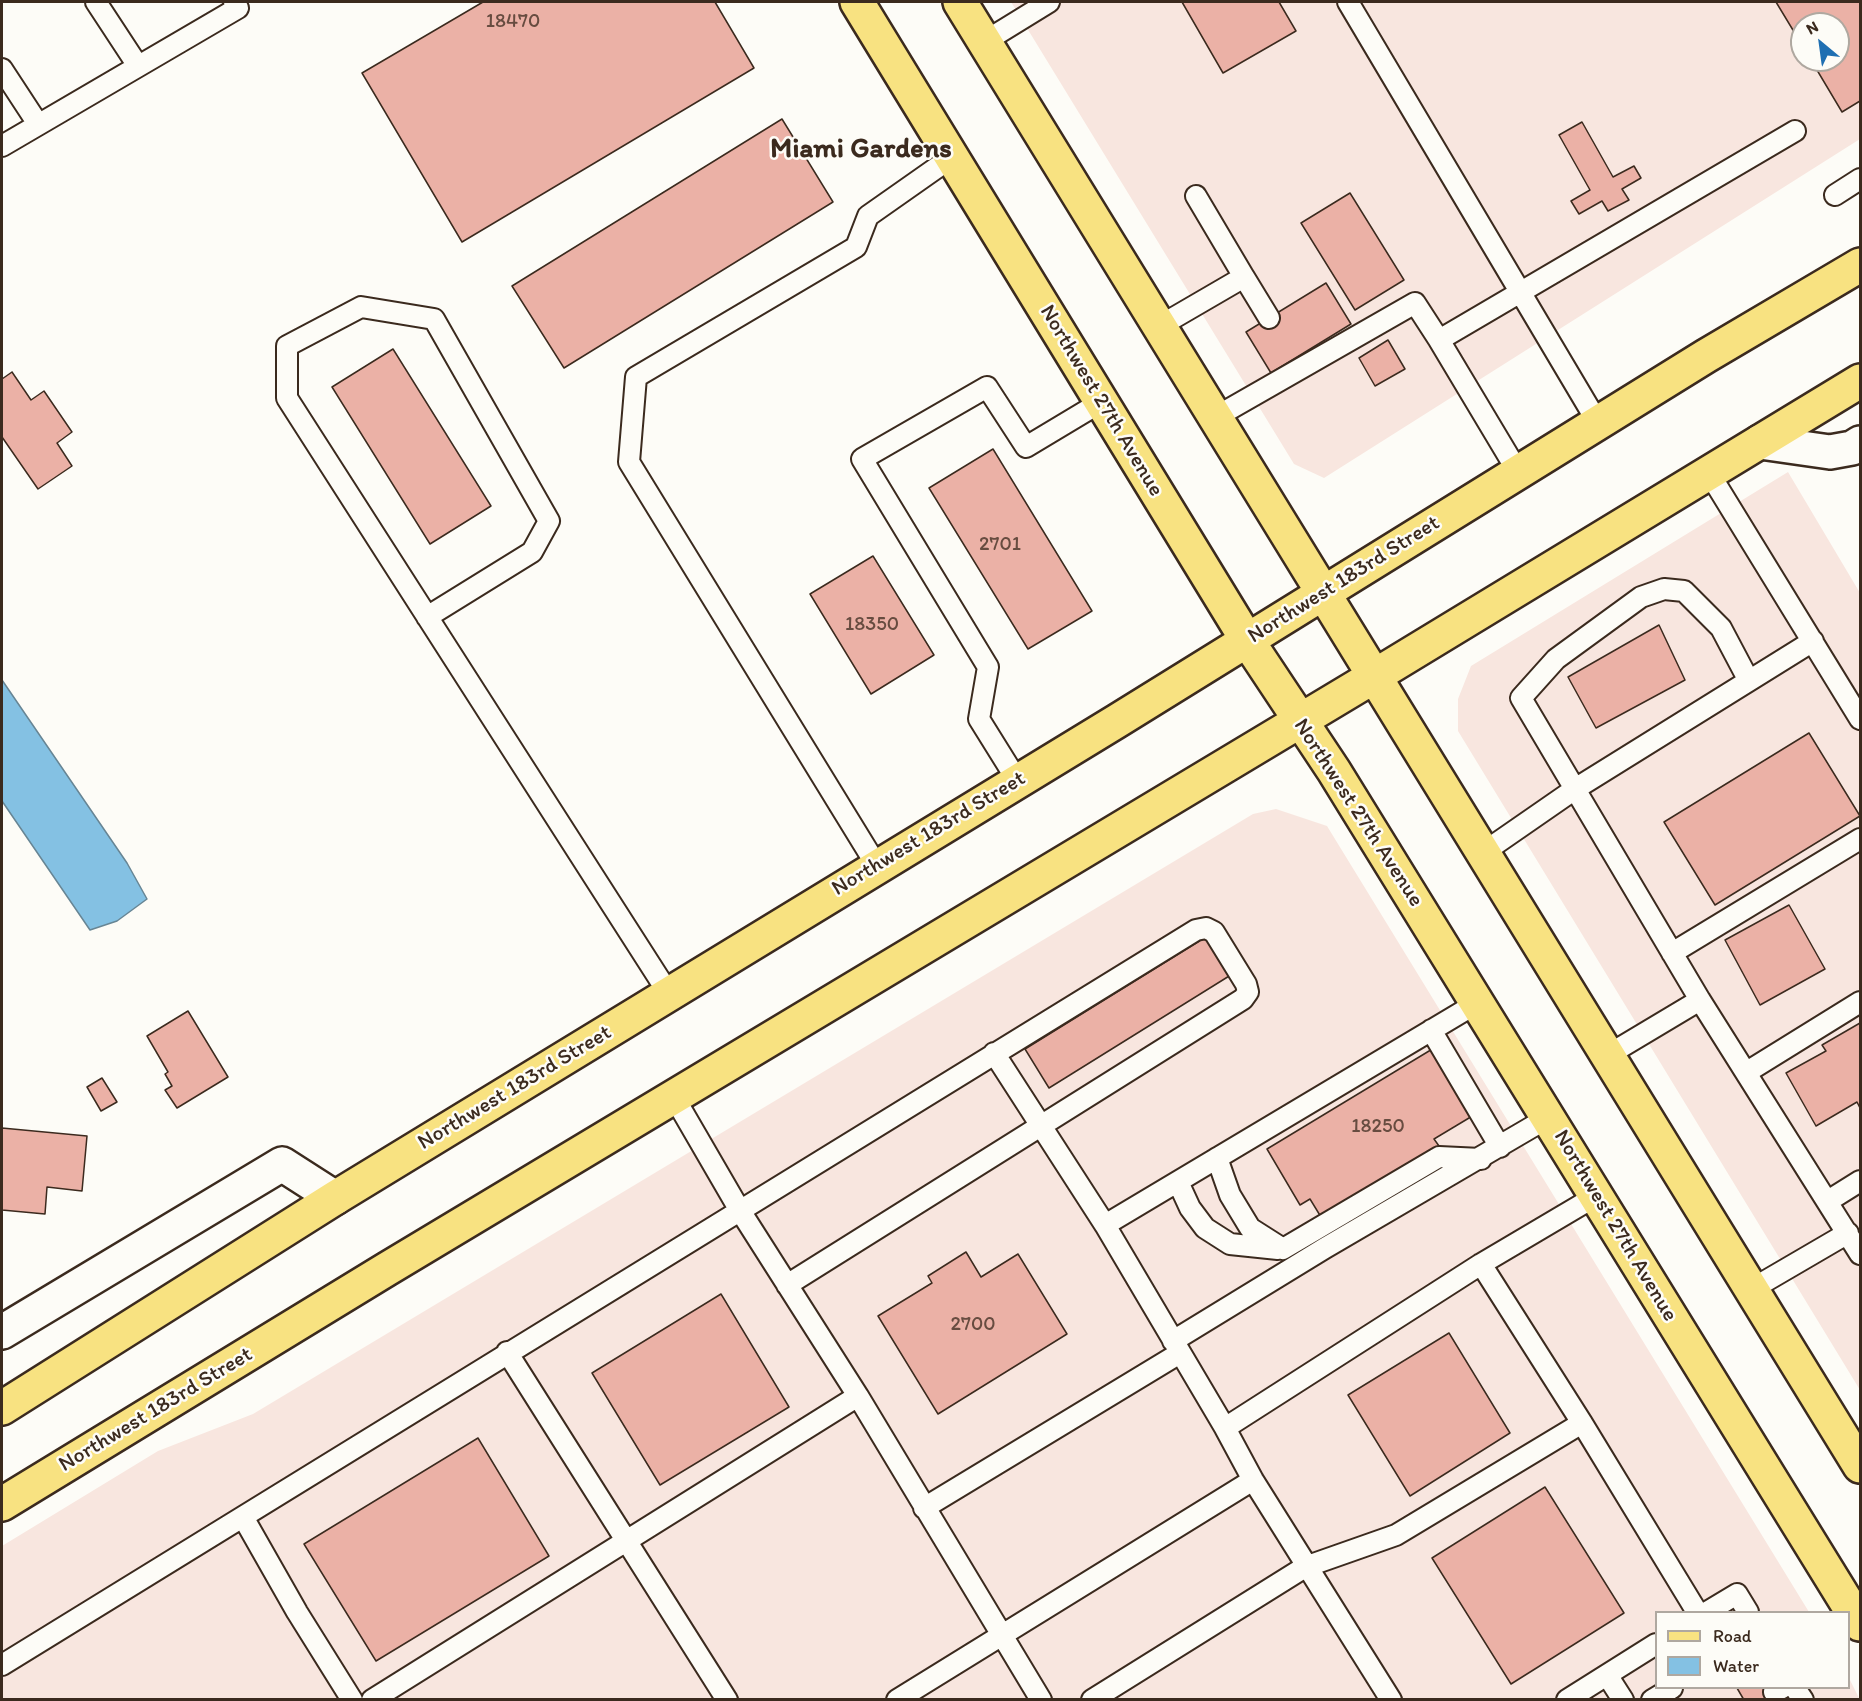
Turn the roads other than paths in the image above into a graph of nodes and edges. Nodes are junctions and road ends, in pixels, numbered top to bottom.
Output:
1 (96, 2) edge
2 (234, 2) edge
3 (857, 2) edge
4 (960, 2) edge
5 (1049, 2) edge
6 (1348, 2) edge
7 (984, 42) junction
8 (138, 66) junction
9 (2, 69) edge
10 (38, 124) junction
11 (1796, 131) dead end
12 (2, 146) edge
13 (952, 157) junction
14 (1860, 179) edge
15 (1835, 195) dead end
16 (1196, 196) dead end
17 (1860, 265) edge
18 (1244, 277) junction
19 (1521, 293) junction
20 (1269, 318) dead end
21 (1158, 327) junction
22 (1438, 340) junction
23 (1860, 381) edge
24 (1101, 402) junction
25 (1214, 418) junction
26 (1598, 423) junction
27 (1760, 442) junction
28 (1860, 443) edge
29 (1518, 472) junction
30 (1709, 473) junction
31 (1322, 594) junction
32 (427, 617) junction
33 (1247, 640) junction
34 (1813, 640) junction
35 (1373, 678) junction
36 (1749, 681) junction
37 (1860, 719) edge
38 (1299, 721) junction
39 (1017, 780) junction
40 (1575, 789) junction
41 (1860, 838) edge
42 (1484, 852) junction
43 (877, 866) junction
44 (1672, 953) junction
45 (669, 994) junction
46 (1700, 1000) junction
47 (1860, 1002) edge
48 (1477, 1003) junction
49 (1431, 1030) junction
50 (994, 1053) junction
51 (1608, 1055) junction
52 (1747, 1072) junction
53 (674, 1096) junction
54 (1549, 1117) junction
55 (1041, 1125) junction
56 (1500, 1147) junction
57 (1217, 1158) junction
58 (1481, 1159) junction
59 (1860, 1181) edge
60 (1178, 1182) junction
61 (1596, 1196) junction
62 (335, 1197) junction
63 (1828, 1201) junction
64 (739, 1209) junction
65 (1105, 1225) junction
66 (1848, 1233) junction
67 (1283, 1249) junction
68 (1860, 1254) edge
69 (1481, 1264) junction
70 (787, 1285) junction
71 (1752, 1289) junction
72 (2, 1332) edge
73 (1177, 1347) junction
74 (507, 1352) junction
75 (858, 1396) junction
76 (4, 1401) edge
77 (1582, 1423) junction
78 (1225, 1428) junction
79 (1860, 1467) edge
80 (1253, 1480) junction
81 (2, 1504) edge
82 (924, 1508) junction
83 (243, 1517) junction
84 (627, 1540) junction
85 (1305, 1567) junction
86 (1695, 1611) edge
87 (1709, 1611) edge
88 (1747, 1611) edge
89 (1860, 1624) edge
90 (1002, 1636) junction
91 (1655, 1645) edge
92 (2, 1665) edge
93 (1607, 1675) junction
94 (1670, 1689) edge
95 (352, 1700) edge
96 (372, 1700) edge
97 (728, 1700) edge
98 (897, 1700) edge
99 (1041, 1700) edge
100 (1092, 1700) edge
101 (1390, 1700) edge
102 (1567, 1700) edge
103 (1623, 1700) edge
104 (1652, 1700) edge

1 - 8 lane
2 - 8 lane
3 - 13 main road, Northwest 27th Avenue
4 - 7 main road
5 - 7 lane
6 - 19 lane
7 - 21 main road
8 - 10 lane
9 - 10 lane
10 - 12 lane
11 - 19 lane
13 - 24 main road, Northwest 27th Avenue
13 - 43 lane
14 - 15 lane
16 - 18 lane
17 - 26 main road, Northwest 183rd Street
18 - 20 lane
18 - 21 lane
19 - 22 lane
19 - 26 lane
21 - 25 main road
22 - 25 lane
22 - 29 lane
23 - 27 main road, Northwest 183rd Street
24 - 33 main road, Northwest 27th Avenue
24 - 39 lane
25 - 31 main road
26 - 29 main road, Northwest 183rd Street
27 - 28 street
27 - 30 main road, Northwest 183rd Street
29 - 31 main road, Northwest 183rd Street
30 - 34 lane
30 - 35 main road, Northwest 183rd Street
31 - 33 main road, Northwest 183rd Street
31 - 35 main road
32 - 32 lane
32 - 45 lane
33 - 38 main road, Northwest 27th Avenue
33 - 39 main road, Northwest 183rd Street
34 - 36 lane
34 - 37 lane
35 - 38 main road, Northwest 183rd Street
35 - 42 main road
36 - 40 lane
36 - 40 lane
38 - 48 main road, Northwest 27th Avenue
38 - 53 main road, Northwest 183rd Street
39 - 43 main road, Northwest 183rd Street
40 - 42 lane
40 - 44 lane
41 - 44 lane
42 - 51 main road
43 - 45 main road, Northwest 183rd Street
44 - 46 lane
45 - 62 main road, Northwest 183rd Street
46 - 51 lane
46 - 52 lane
47 - 52 lane
48 - 49 lane
48 - 54 main road, Northwest 27th Avenue
49 - 56 lane
49 - 57 lane
50 - 55 lane
50 - 55 lane
50 - 64 lane
51 - 71 main road
52 - 63 lane
53 - 64 lane
53 - 81 main road, Northwest 183rd Street
54 - 56 lane
54 - 61 main road, Northwest 27th Avenue
55 - 65 lane
55 - 70 lane
56 - 58 lane
57 - 60 lane
57 - 67 lane
58 - 67 lane
58 - 73 lane
59 - 63 lane
60 - 65 lane
60 - 67 lane
61 - 69 lane
61 - 89 main road, Northwest 27th Avenue
62 - 72 street
62 - 76 main road, Northwest 183rd Street
63 - 66 lane
64 - 70 lane
64 - 74 lane
65 - 73 lane
66 - 68 lane
66 - 71 lane
69 - 77 lane
69 - 78 lane
70 - 75 lane
71 - 79 main road
73 - 78 lane
73 - 82 lane
74 - 83 lane
74 - 84 lane
75 - 82 lane
75 - 84 lane
77 - 85 lane
77 - 86 lane
78 - 80 lane
80 - 85 lane
80 - 90 lane
82 - 90 lane
83 - 92 lane
83 - 95 lane
84 - 96 lane
84 - 97 lane
85 - 100 lane
85 - 101 lane
87 - 88 lane
90 - 98 lane
90 - 99 lane
91 - 93 lane
93 - 102 lane
93 - 103 lane
94 - 104 lane

